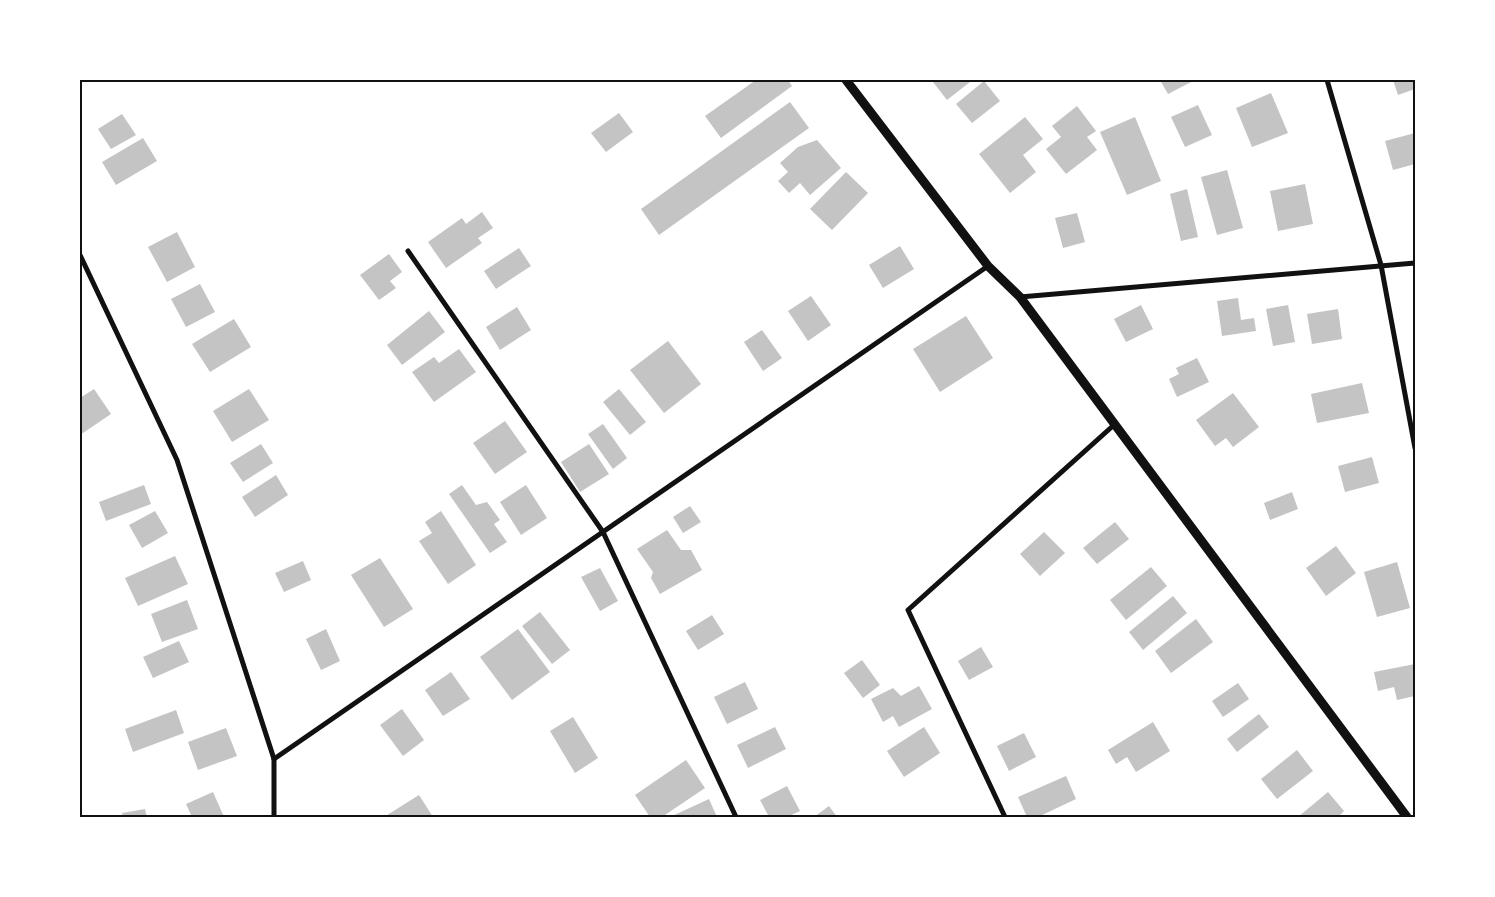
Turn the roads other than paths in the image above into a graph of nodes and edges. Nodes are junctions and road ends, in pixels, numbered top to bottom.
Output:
1 (846, 80) edge
2 (1327, 80) edge
3 (408, 251) dead end
4 (80, 255) edge
5 (1415, 263) edge
6 (988, 266) junction
7 (1381, 266) junction
8 (1020, 297) junction
9 (1115, 424) junction
10 (1415, 448) edge
11 (603, 532) junction
12 (274, 759) junction
13 (274, 817) edge
14 (736, 817) edge
15 (1005, 817) edge
16 (1407, 817) edge

1 - 6 street
2 - 7 street
3 - 11 street
4 - 12 street
5 - 7 street
6 - 8 street
6 - 11 street
7 - 8 street
7 - 10 street
8 - 9 street
9 - 15 street
9 - 16 street
11 - 12 street
11 - 14 street
12 - 13 street

